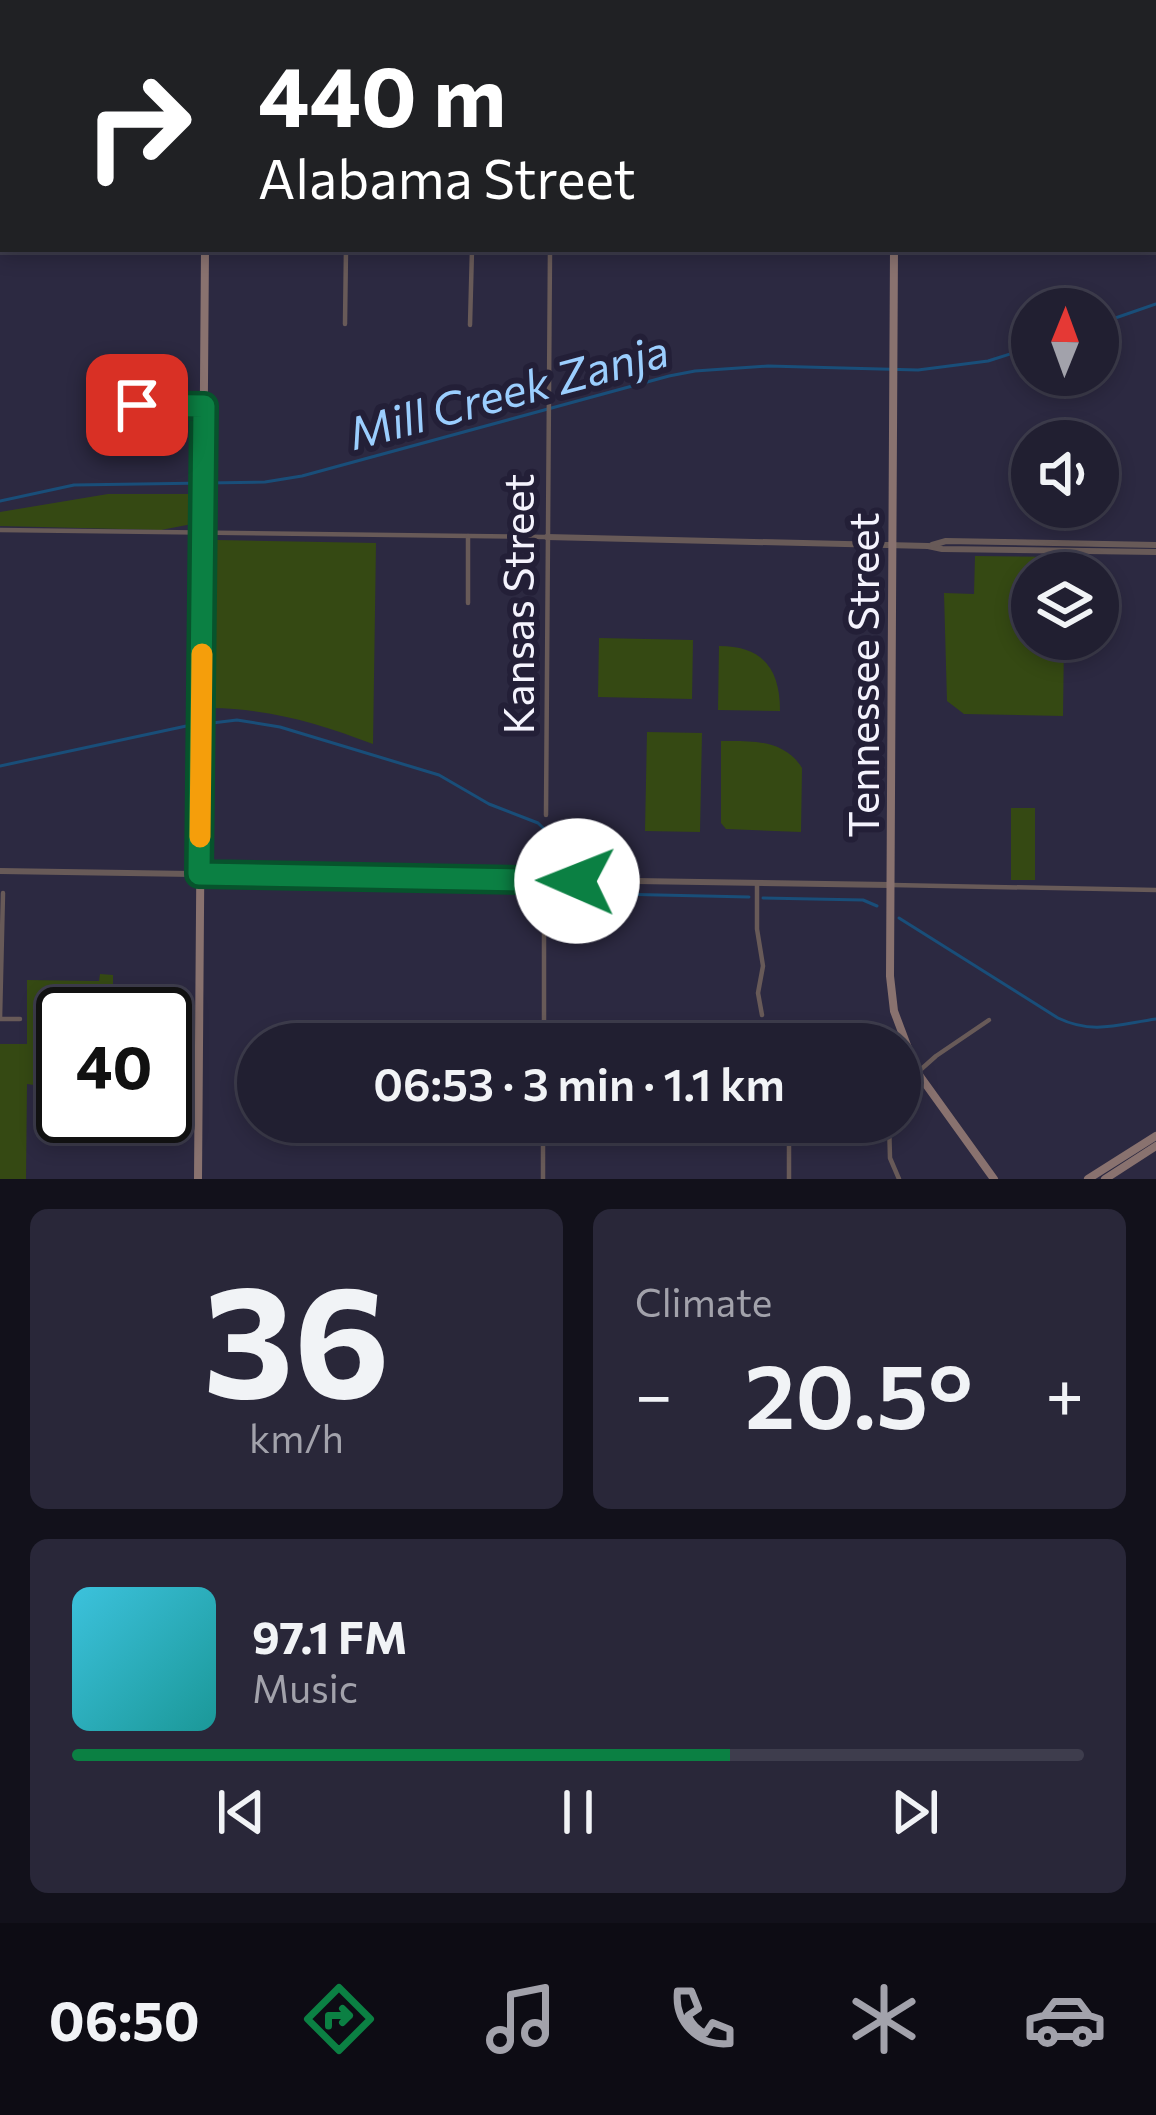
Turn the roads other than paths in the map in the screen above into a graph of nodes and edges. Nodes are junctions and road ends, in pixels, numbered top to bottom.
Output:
1 (205, 252) edge
2 (346, 252) edge
3 (472, 252) edge
4 (550, 252) edge
5 (894, 252) edge
6 (345, 324) dead end
7 (470, 325) dead end
8 (127, 399) dead end
9 (204, 406) junction
10 (0, 530) edge
11 (202, 532) junction
12 (468, 536) junction
13 (548, 537) junction
14 (892, 545) junction
15 (1156, 548) edge
16 (468, 603) dead end
17 (546, 815) dead end
18 (544, 842) dead end
19 (0, 871) edge
20 (199, 874) junction
21 (544, 880) junction
22 (757, 884) junction
23 (891, 885) junction
24 (1156, 890) edge
25 (3, 893) edge
26 (1, 912) edge
27 (762, 1015) dead end
28 (0, 1019) edge
29 (20, 1019) dead end
30 (989, 1020) dead end
31 (544, 1023) edge
32 (899, 1023) edge
33 (921, 1069) edge
34 (921, 1078) edge
35 (1156, 1136) edge
36 (543, 1143) edge
37 (789, 1143) edge
38 (890, 1143) edge
39 (1156, 1146) edge
40 (198, 1179) edge
41 (543, 1179) edge
42 (789, 1179) edge
43 (899, 1179) edge
44 (994, 1179) edge
45 (1088, 1179) edge
46 (1105, 1179) edge

1 - 9 main road
2 - 6 street
3 - 7 street
4 - 13 street, Kansas Street
5 - 14 main road, Tennessee Street
8 - 9 street
9 - 11 main road
10 - 11 street
11 - 12 street
11 - 20 main road
12 - 13 street
12 - 16 street
13 - 14 street
13 - 17 street, Kansas Street
14 - 15 street
14 - 23 main road, Tennessee Street
18 - 21 street
19 - 20 street
20 - 21 street
20 - 40 main road
21 - 22 street
21 - 31 street
22 - 23 street
22 - 27 street
23 - 24 street
23 - 32 main road, Tennessee Street
25 - 26 street
26 - 28 street
28 - 29 street
30 - 33 street
34 - 44 main road, Tennessee Street
35 - 45 main road
36 - 41 street
37 - 42 street
38 - 43 street
39 - 46 main road

